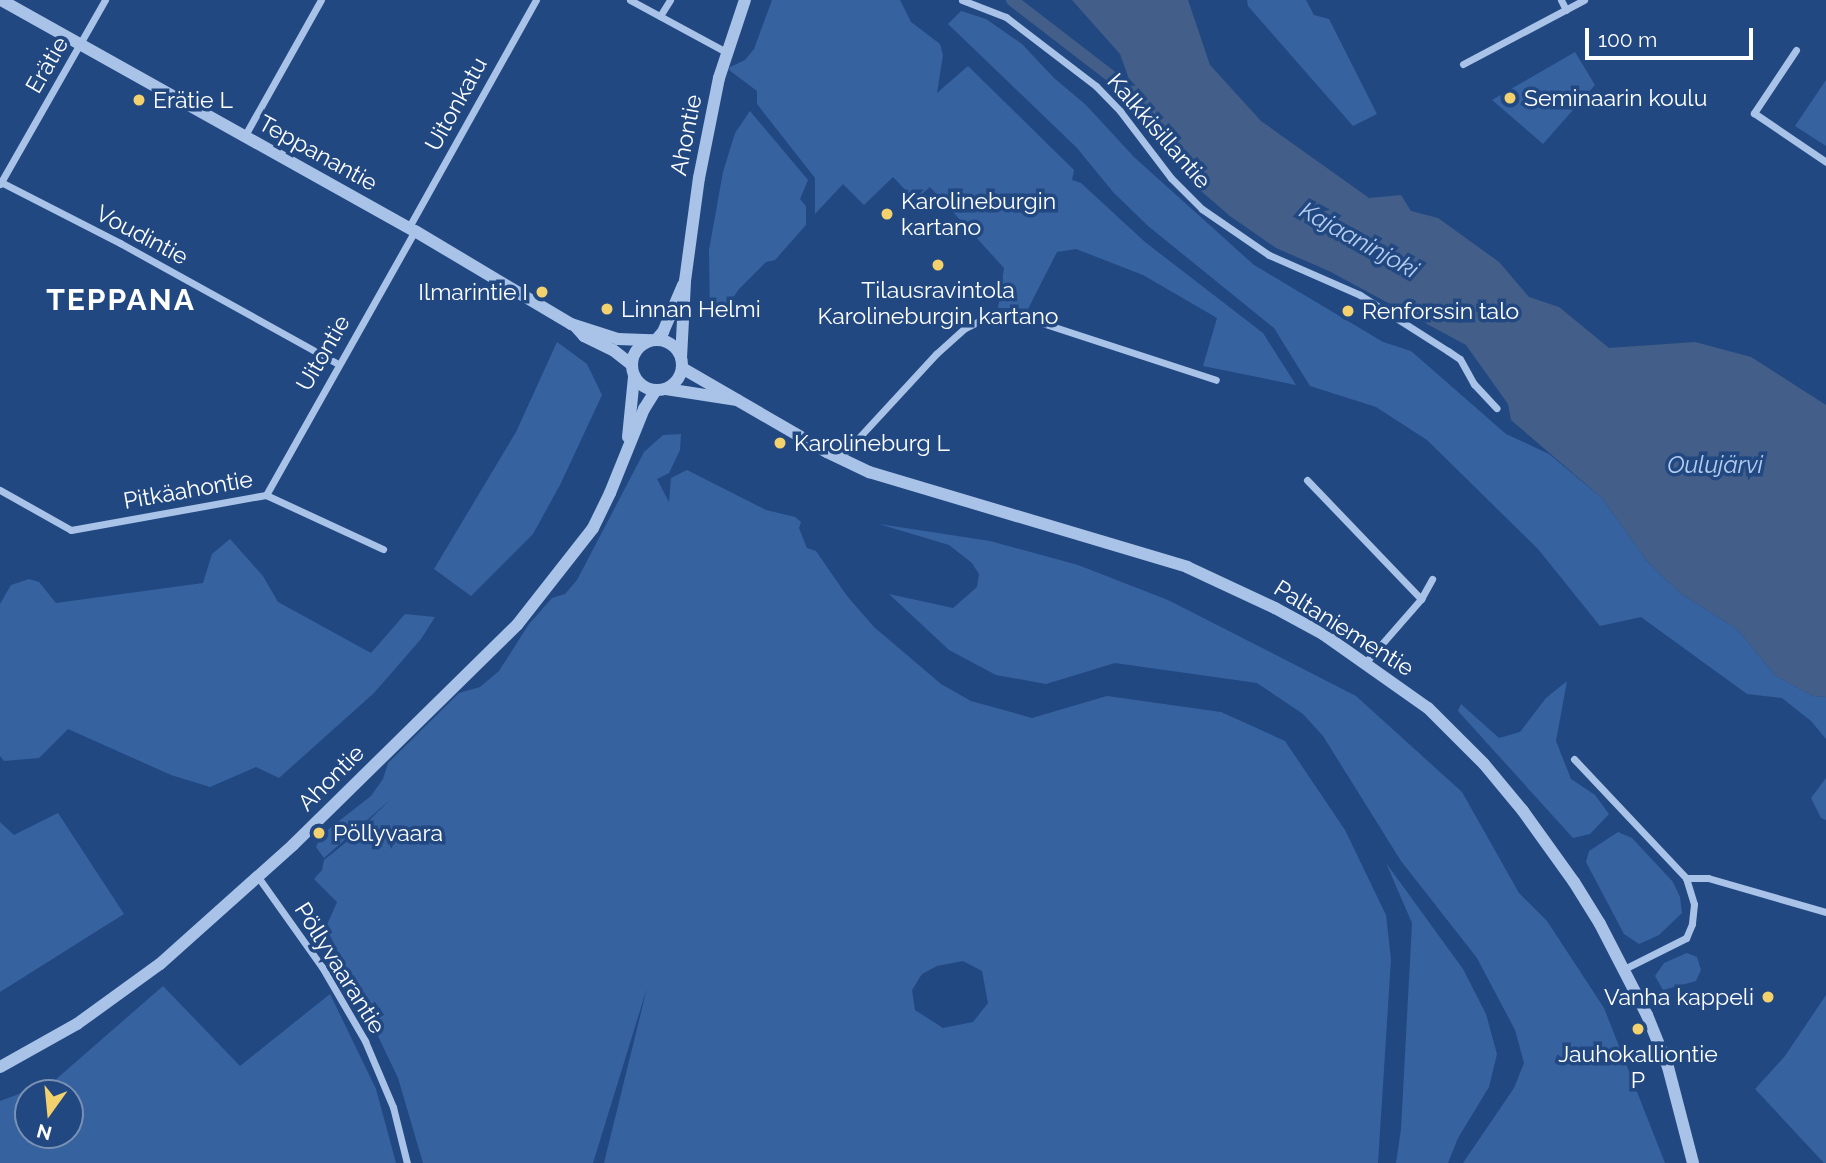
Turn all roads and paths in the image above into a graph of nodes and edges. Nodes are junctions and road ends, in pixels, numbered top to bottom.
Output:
1 (1, 0) edge
2 (105, 0) edge
3 (321, 0) edge
4 (537, 0) edge
5 (630, 0) edge
6 (670, 0) edge
7 (745, 0) edge
8 (962, 0) edge
9 (1561, 0) edge
10 (1584, 0) edge
11 (1566, 10) junction
12 (660, 16) junction
13 (81, 45) junction
14 (1796, 50) dead end
15 (726, 52) junction
16 (1463, 64) dead end
17 (244, 136) junction
18 (1826, 162) edge
19 (1, 183) edge
20 (412, 229) junction
21 (685, 281) junction
22 (575, 326) junction
23 (653, 340) junction
24 (681, 363) junction
25 (338, 365) junction
26 (633, 370) junction
27 (1216, 380) dead end
28 (661, 390) junction
29 (737, 400) junction
30 (1496, 408) dead end
31 (626, 455) junction
32 (840, 458) junction
33 (1307, 480) dead end
34 (0, 490) edge
35 (265, 495) junction
36 (383, 550) dead end
37 (1432, 579) dead end
38 (1421, 599) junction
39 (1366, 662) junction
40 (1574, 759) dead end
41 (258, 877) junction
42 (1686, 878) junction
43 (1826, 912) edge
44 (1624, 968) junction
45 (0, 1067) edge
46 (407, 1163) edge
47 (1693, 1163) edge

1 - 13 street, Teppanantie
2 - 13 street, Erätie
3 - 17 street
4 - 20 street, Uitonkatu
5 - 12 street
6 - 12 street
7 - 15 street, Ahontie
8 - 30 street, Kalkkisillantie
9 - 11 street
10 - 11 street
11 - 16 street
12 - 15 street
13 - 17 street, Teppanantie
13 - 19 street, Erätie
14 - 18 street
15 - 21 street, Ahontie
17 - 20 street, Teppanantie
19 - 25 street, Voudintie
20 - 22 street, Teppanantie
20 - 25 street, Uitontie
21 - 23 street, Ahontie
21 - 24 street, Ahontie
22 - 23 street, Teppanantie
22 - 26 street, Teppanantie
23 - 24 street
23 - 26 street
24 - 28 street
24 - 29 street, Paltaniementie
25 - 35 street, Uitontie
26 - 28 street
26 - 31 street, Ahontie
27 - 32 street
28 - 29 street, Paltaniementie
28 - 31 street, Ahontie
29 - 32 street, Paltaniementie
31 - 41 street, Ahontie
32 - 39 street, Paltaniementie
33 - 38 street
34 - 35 street, Pitkäahontie
35 - 36 street, Pitkäahontie
37 - 38 street
38 - 39 street
39 - 44 street, Paltaniementie
40 - 42 street
41 - 45 street, Ahontie
41 - 46 street, Pöllyvaarantie
42 - 43 street
42 - 44 street
44 - 47 street, Paltaniementie

